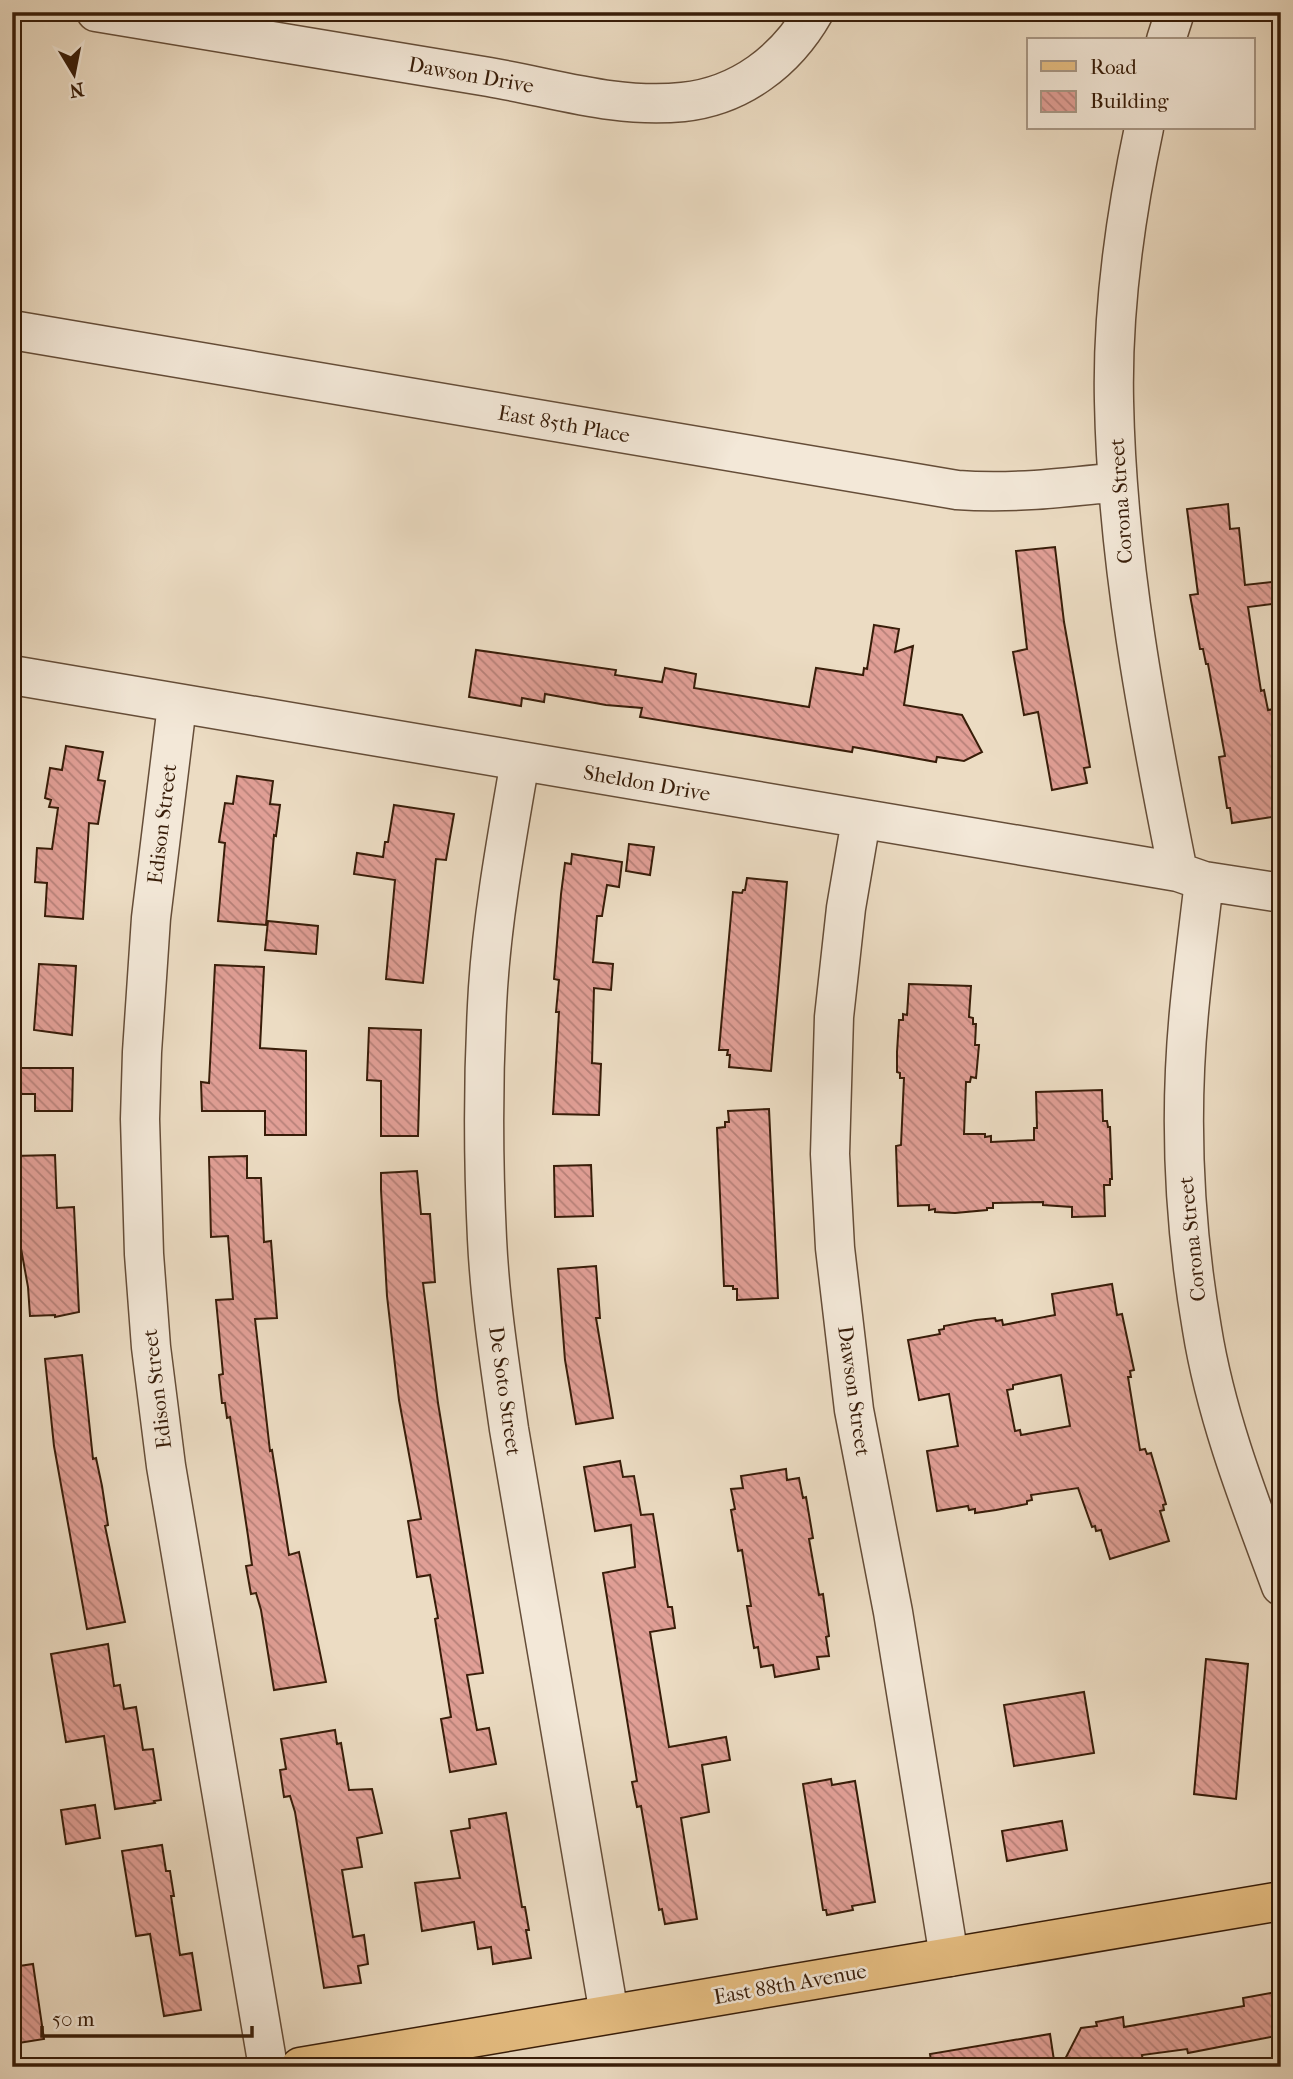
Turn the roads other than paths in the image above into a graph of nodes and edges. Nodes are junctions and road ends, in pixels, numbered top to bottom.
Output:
1 (96, 12) edge
2 (814, 12) edge
3 (1175, 12) edge
4 (1167, 38) edge
5 (1144, 130) edge
6 (12, 331) edge
7 (1117, 482) junction
8 (12, 675) edge
9 (177, 705) junction
10 (520, 761) junction
11 (861, 820) junction
12 (1191, 877) junction
13 (1281, 893) edge
14 (1281, 1586) edge
15 (1281, 1901) edge
16 (949, 1957) junction
17 (609, 2014) junction
18 (268, 2067) edge
19 (300, 2067) edge

1 - 2 street, Dawson Drive
3 - 4 street
5 - 7 street, Corona Street
6 - 7 street, East 85th Place
7 - 12 street, Corona Street
8 - 9 street, Sheldon Drive
9 - 10 street, Sheldon Drive
9 - 18 street, Edison Street
10 - 11 street, Sheldon Drive
10 - 17 street, De Soto Street
11 - 12 street, Sheldon Drive
11 - 16 street, Dawson Street
12 - 13 street, Sheldon Drive
12 - 14 street, Corona Street
15 - 16 main road, East 88th Avenue
16 - 17 main road, East 88th Avenue
17 - 19 main road, East 88th Avenue

